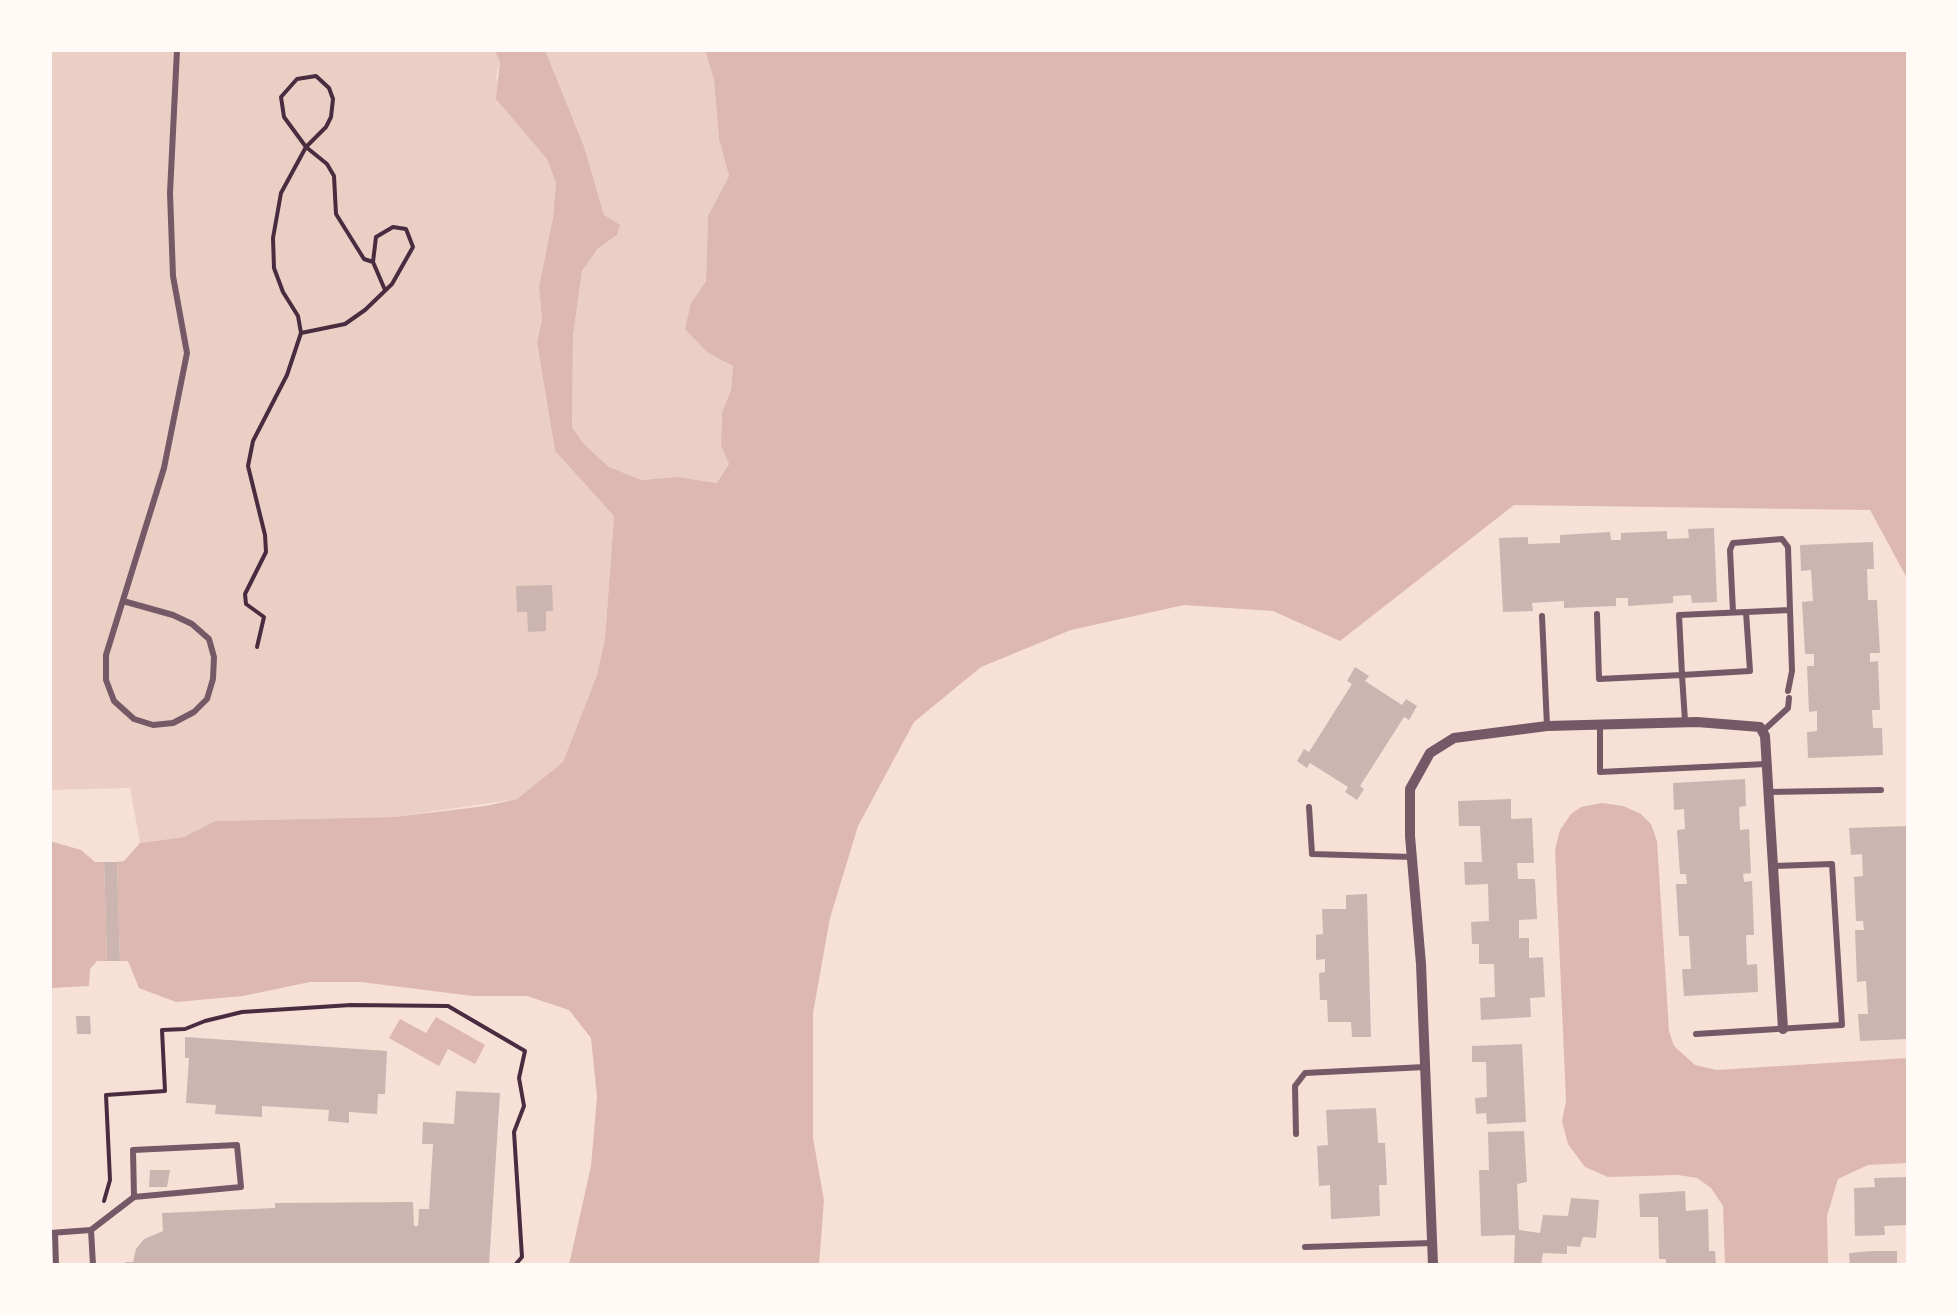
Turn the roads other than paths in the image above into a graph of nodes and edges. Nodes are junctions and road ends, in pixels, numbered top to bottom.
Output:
1 (177, 50) edge
2 (123, 601) junction
3 (1790, 610) junction
4 (1732, 612) junction
5 (1746, 612) junction
6 (1596, 614) dead end
7 (1542, 616) dead end
8 (1682, 675) junction
9 (1685, 722) junction
10 (1600, 724) junction
11 (1546, 726) junction
12 (1762, 731) junction
13 (1766, 764) junction
14 (1881, 790) dead end
15 (1768, 792) junction
16 (1309, 806) dead end
17 (1412, 856) junction
18 (1773, 866) junction
19 (1783, 1029) junction
20 (1696, 1034) dead end
21 (1425, 1066) junction
22 (1296, 1134) dead end
23 (134, 1197) junction
24 (91, 1230) junction
25 (52, 1233) edge
26 (1432, 1243) junction
27 (1304, 1248) dead end
28 (56, 1265) edge
29 (93, 1265) edge
30 (1433, 1265) edge

1 - 2 lane
2 - 2 lane
3 - 4 lane
3 - 5 lane
3 - 12 lane
4 - 5 lane
4 - 8 lane
5 - 8 lane
6 - 8 lane
7 - 11 lane
8 - 9 lane
9 - 10 street
9 - 12 street
10 - 11 street
10 - 13 lane
11 - 17 street
12 - 13 street
13 - 15 street
14 - 15 lane
15 - 18 street
16 - 17 lane
17 - 21 street
18 - 19 street
18 - 19 lane
19 - 20 lane
21 - 22 lane
21 - 26 street
23 - 23 lane
23 - 24 lane
24 - 25 lane
24 - 29 lane
25 - 28 lane
26 - 27 lane
26 - 30 street

